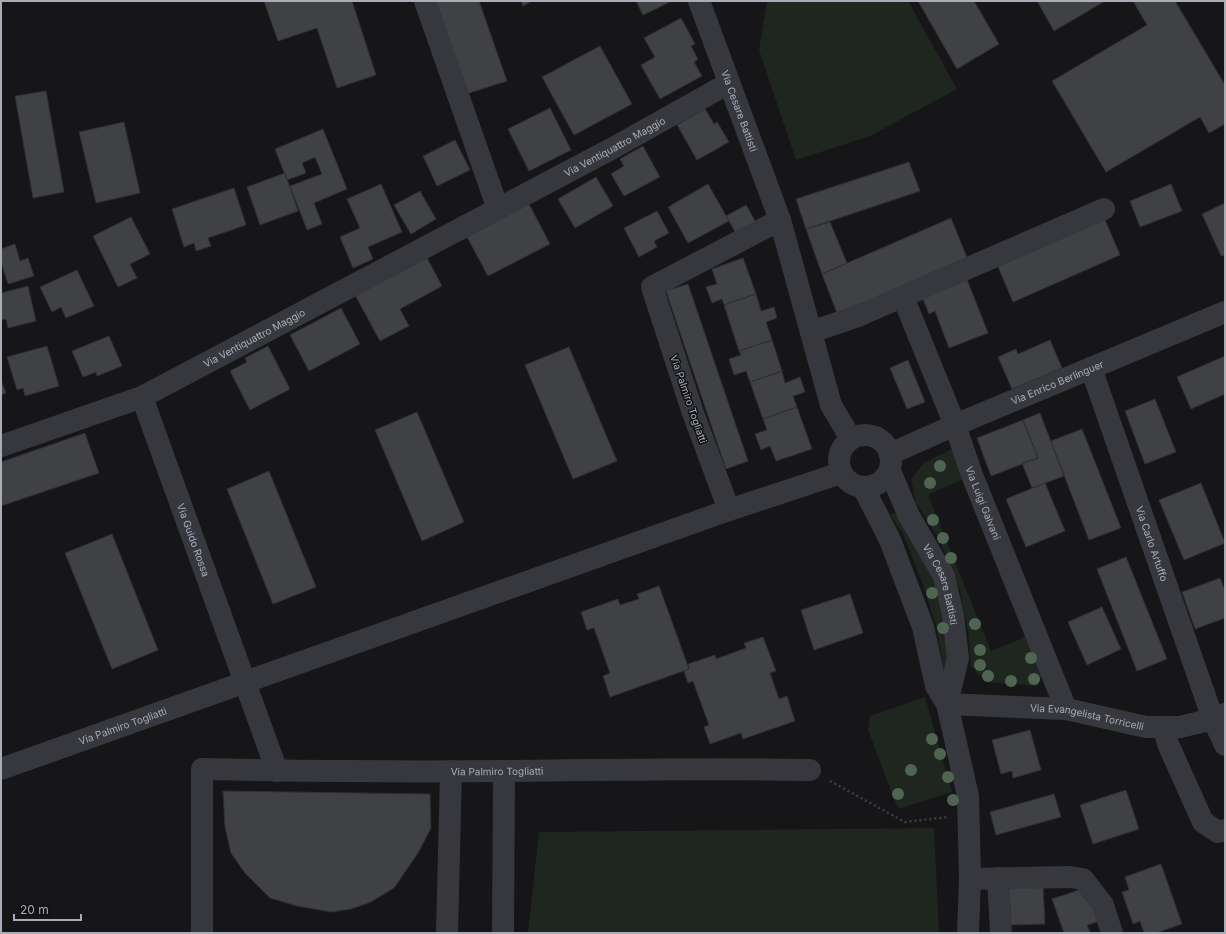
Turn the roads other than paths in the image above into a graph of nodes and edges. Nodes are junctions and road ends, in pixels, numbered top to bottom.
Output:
1 (425, 1) edge
2 (699, 1) edge
3 (729, 82) junction
4 (498, 208) junction
5 (1104, 209) dead end
6 (780, 220) junction
7 (903, 297) junction
8 (1225, 312) edge
9 (811, 332) junction
10 (1090, 368) junction
11 (142, 397) junction
12 (955, 425) junction
13 (851, 439) junction
14 (1, 446) edge
15 (890, 463) junction
16 (841, 473) junction
17 (863, 487) junction
18 (729, 510) junction
19 (245, 683) junction
20 (947, 704) junction
21 (1066, 709) junction
22 (1219, 717) edge
23 (1164, 727) junction
24 (1225, 746) edge
25 (1, 770) edge
26 (810, 770) road end
27 (277, 771) junction
28 (451, 771) junction
29 (504, 771) junction
30 (1225, 830) edge
31 (998, 878) junction
32 (970, 879) junction
33 (202, 933) edge
34 (447, 933) edge
35 (503, 933) edge
36 (968, 933) edge
37 (1001, 933) edge
38 (1112, 933) edge

1 - 4 street
2 - 3 street, Via Cesare Battisti
3 - 4 street, Via Ventiquattro Maggio
3 - 6 street, Via Cesare Battisti
4 - 11 street, Via Ventiquattro Maggio
5 - 7 street
6 - 9 street, Via Cesare Battisti
6 - 18 street, Via Palmiro Togliatti
7 - 9 street
7 - 12 street, Via Luigi Galvani
8 - 10 street, Via Enrico Berlinguer
9 - 13 street, Via Cesare Battisti
10 - 12 street, Via Enrico Berlinguer
10 - 22 street, Via Carlo Artuffo
11 - 14 street, Via Ventiquattro Maggio
11 - 19 street, Via Guido Rossa
12 - 15 street, Via Enrico Berlinguer
12 - 21 street, Via Luigi Galvani
13 - 15 street, Via Cesare Battisti
13 - 16 street
15 - 17 street
15 - 20 street, Via Cesare Battisti
16 - 17 street
16 - 18 street, Via Palmiro Togliatti
17 - 20 street, Via Cesare Battisti
18 - 19 street, Via Palmiro Togliatti
19 - 25 street, Via Palmiro Togliatti
19 - 27 street
20 - 21 street, Via Evangelista Torricelli
20 - 32 street, Via Cesare Battisti
21 - 23 street, Via Evangelista Torricelli
22 - 23 street, Via Evangelista Torricelli
22 - 24 street, Via Carlo Artuffo
23 - 30 street
26 - 29 street, Via Palmiro Togliatti
27 - 28 street, Via Palmiro Togliatti
27 - 33 street, Via Palmiro Togliatti
28 - 29 street, Via Palmiro Togliatti
28 - 34 street
29 - 35 street
31 - 32 street
31 - 37 street
31 - 38 street
32 - 36 street, Via Cesare Battisti

